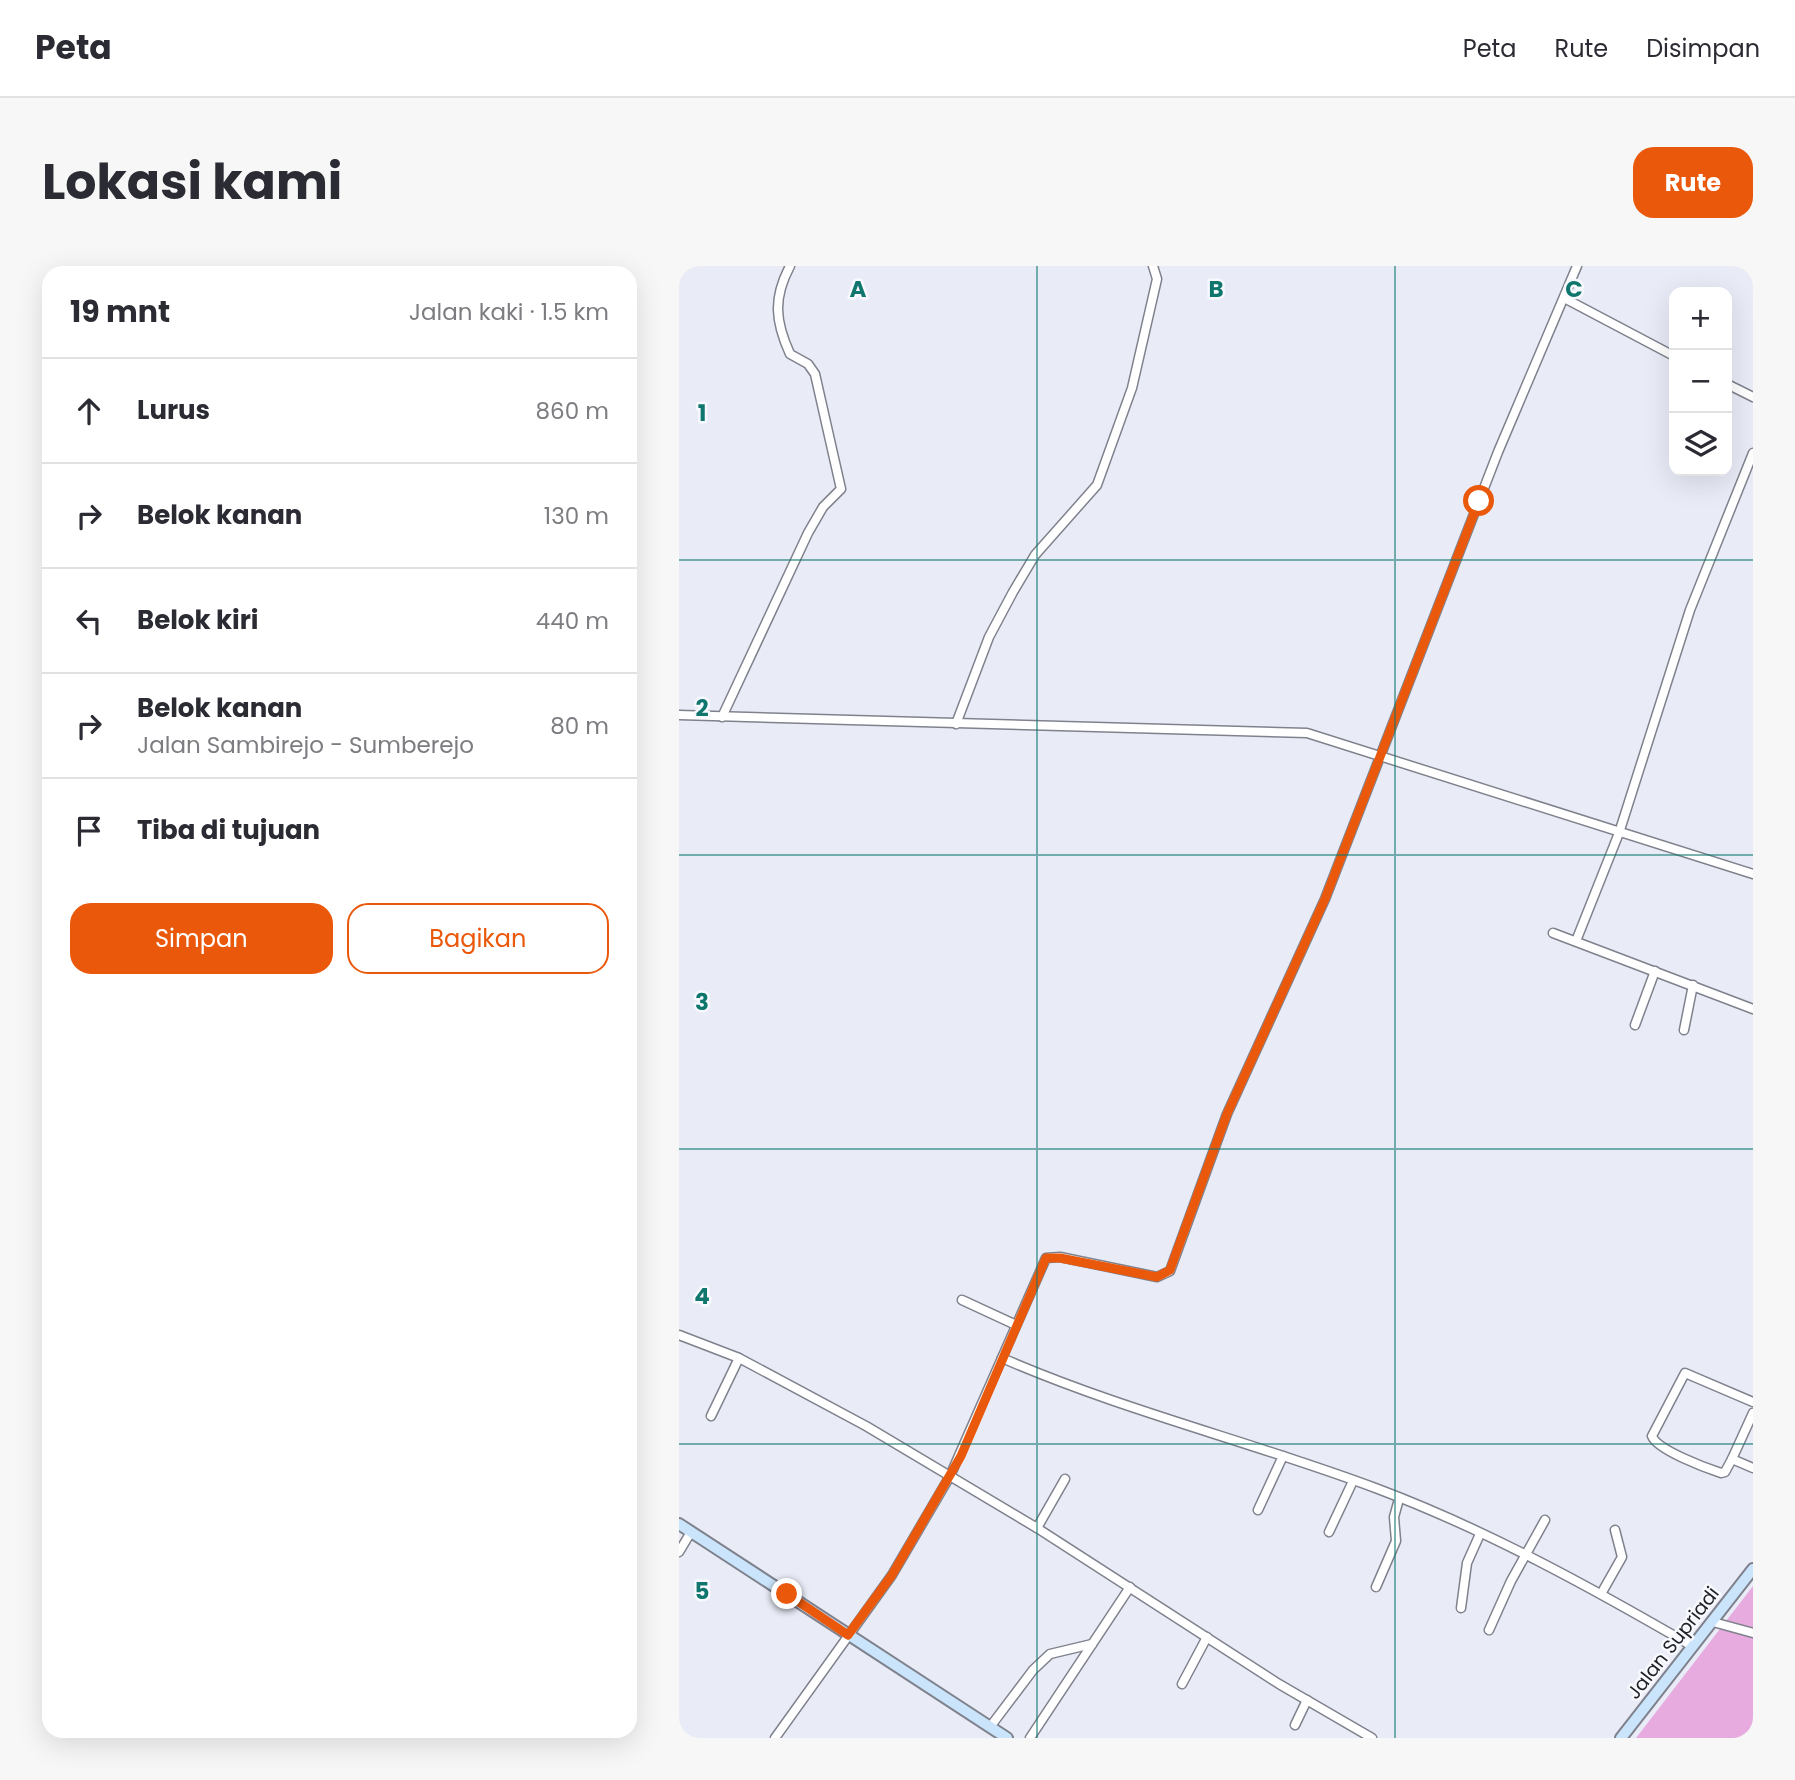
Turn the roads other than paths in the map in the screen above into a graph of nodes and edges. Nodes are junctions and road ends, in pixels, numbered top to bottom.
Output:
1 (790, 266) edge
2 (1153, 266) edge
3 (1577, 266) edge
4 (1564, 298) junction
5 (1669, 353) edge
6 (1732, 386) edge
7 (1753, 397) edge
8 (1753, 453) edge
9 (679, 715) edge
10 (722, 717) junction
11 (956, 724) junction
12 (1380, 759) junction
13 (1619, 833) junction
14 (1753, 874) edge
15 (1553, 933) dead end
16 (1576, 941) junction
17 (1655, 971) junction
18 (1693, 985) junction
19 (1753, 1009) edge
20 (1635, 1025) dead end
21 (1683, 1030) dead end
22 (962, 1300) dead end
23 (1016, 1325) junction
24 (679, 1335) edge
25 (739, 1358) junction
26 (1002, 1358) junction
27 (1753, 1402) edge
28 (1753, 1413) edge
29 (712, 1416) dead end
30 (1283, 1456) junction
31 (1732, 1458) junction
32 (1753, 1468) edge
33 (950, 1475) junction
34 (1065, 1479) dead end
35 (1353, 1481) junction
36 (1399, 1499) junction
37 (1258, 1510) dead end
38 (1545, 1520) dead end
39 (679, 1524) edge
40 (1037, 1528) junction
41 (1615, 1530) dead end
42 (691, 1532) junction
43 (1329, 1532) dead end
44 (1480, 1534) junction
45 (679, 1552) edge
46 (1525, 1556) junction
47 (1753, 1569) edge
48 (1130, 1587) junction
49 (1376, 1587) dead end
50 (1601, 1594) junction
51 (1461, 1608) dead end
52 (1713, 1622) junction
53 (1489, 1630) dead end
54 (1753, 1633) edge
55 (848, 1635) junction
56 (1207, 1637) junction
57 (1091, 1644) junction
58 (1692, 1646) junction
59 (1182, 1684) dead end
60 (1307, 1700) junction
61 (1295, 1725) dead end
62 (990, 1727) junction
63 (775, 1738) edge
64 (1007, 1738) edge
65 (1030, 1738) edge
66 (1372, 1738) edge
67 (1621, 1738) edge

1 - 10 street
2 - 11 street
3 - 4 street
4 - 5 street
4 - 12 street
6 - 7 street
8 - 13 street
9 - 10 street
10 - 11 street
11 - 12 street
12 - 13 street
12 - 23 street
13 - 14 street
13 - 16 street
15 - 16 street
16 - 17 street
17 - 18 street
17 - 20 street
18 - 19 street
18 - 21 street
22 - 23 street
23 - 26 street
24 - 25 street
25 - 29 street
25 - 33 street
26 - 30 street
26 - 33 street
27 - 31 street
28 - 31 street
30 - 35 street
30 - 37 street
31 - 32 street
33 - 40 street
33 - 55 street
34 - 40 street
35 - 36 street
35 - 43 street
36 - 44 street
36 - 49 street
38 - 46 street
39 - 42 main road
40 - 48 street
41 - 50 street
42 - 45 street
42 - 55 main road
44 - 46 street
44 - 51 street
46 - 50 street
46 - 53 street
47 - 52 main road, Jalan Supriadi
48 - 56 street
48 - 57 street
50 - 58 street
52 - 54 street
52 - 58 main road, Jalan Supriadi
55 - 62 main road
55 - 63 street
56 - 59 street
56 - 60 street
57 - 62 street
57 - 65 street
58 - 67 main road, Jalan Supriadi
60 - 61 street
60 - 66 street
62 - 64 main road

